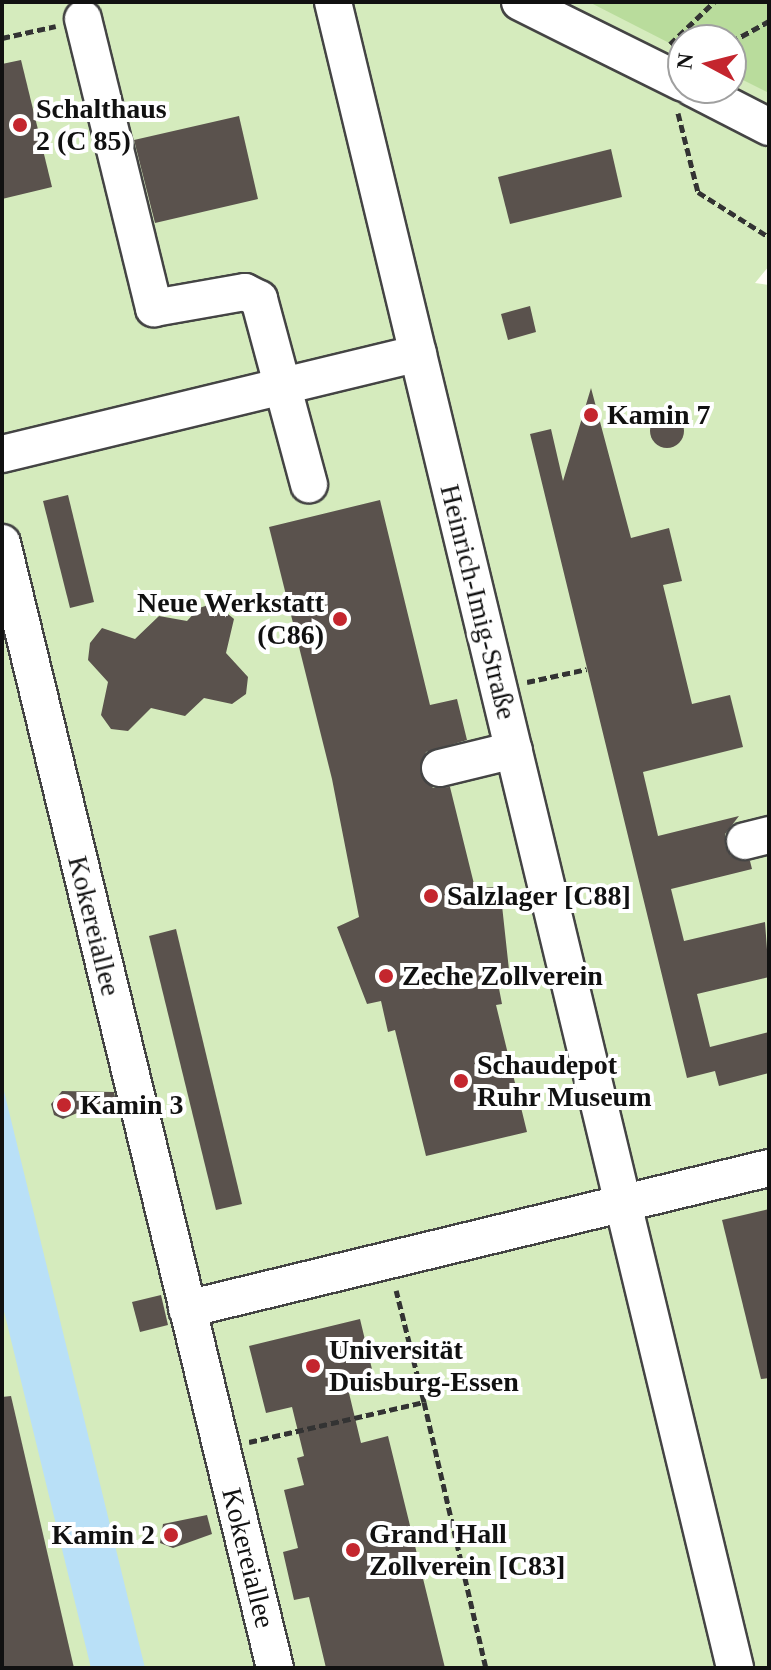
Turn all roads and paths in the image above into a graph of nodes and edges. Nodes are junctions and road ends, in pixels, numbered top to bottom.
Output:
1 (333, 2) edge
2 (520, 2) edge
3 (714, 2) edge
4 (83, 19) joint
5 (769, 21) edge
6 (702, 24) edge
7 (747, 33) edge
8 (2, 38) edge
9 (667, 75) edge
10 (679, 104) edge
11 (724, 104) edge
12 (769, 127) edge
13 (769, 237) edge
14 (418, 353) junction
15 (283, 386) junction
16 (2, 454) edge
17 (309, 484) dead end
18 (2, 543) edge
19 (587, 669) dead end
20 (499, 689) junction
21 (514, 750) junction
22 (440, 768) dead end
23 (769, 1168) edge
24 (623, 1203) junction
25 (389, 1259) junction
26 (187, 1309) junction
27 (424, 1402) junction
28 (221, 1449) junction
29 (275, 1668) edge
30 (486, 1668) edge
31 (735, 1668) edge

1 - 14 street, Heinrich-Imig-Straße
2 - 9 street
3 - 6 path
4 - 8 path
4 - 15 street
5 - 7 path
10 - 13 path
11 - 12 street
14 - 15 street
14 - 20 street, Heinrich-Imig-Straße
15 - 16 street
15 - 17 street
18 - 26 street, Kokereiallee
19 - 20 path
20 - 21 street, Heinrich-Imig-Straße
21 - 22 street
21 - 24 street, Heinrich-Imig-Straße
23 - 24 street
24 - 25 street
24 - 31 street, Heinrich-Imig-Straße
25 - 26 street
25 - 27 path
26 - 28 street, Kokereiallee
27 - 28 path
27 - 30 path
28 - 29 street, Kokereiallee

